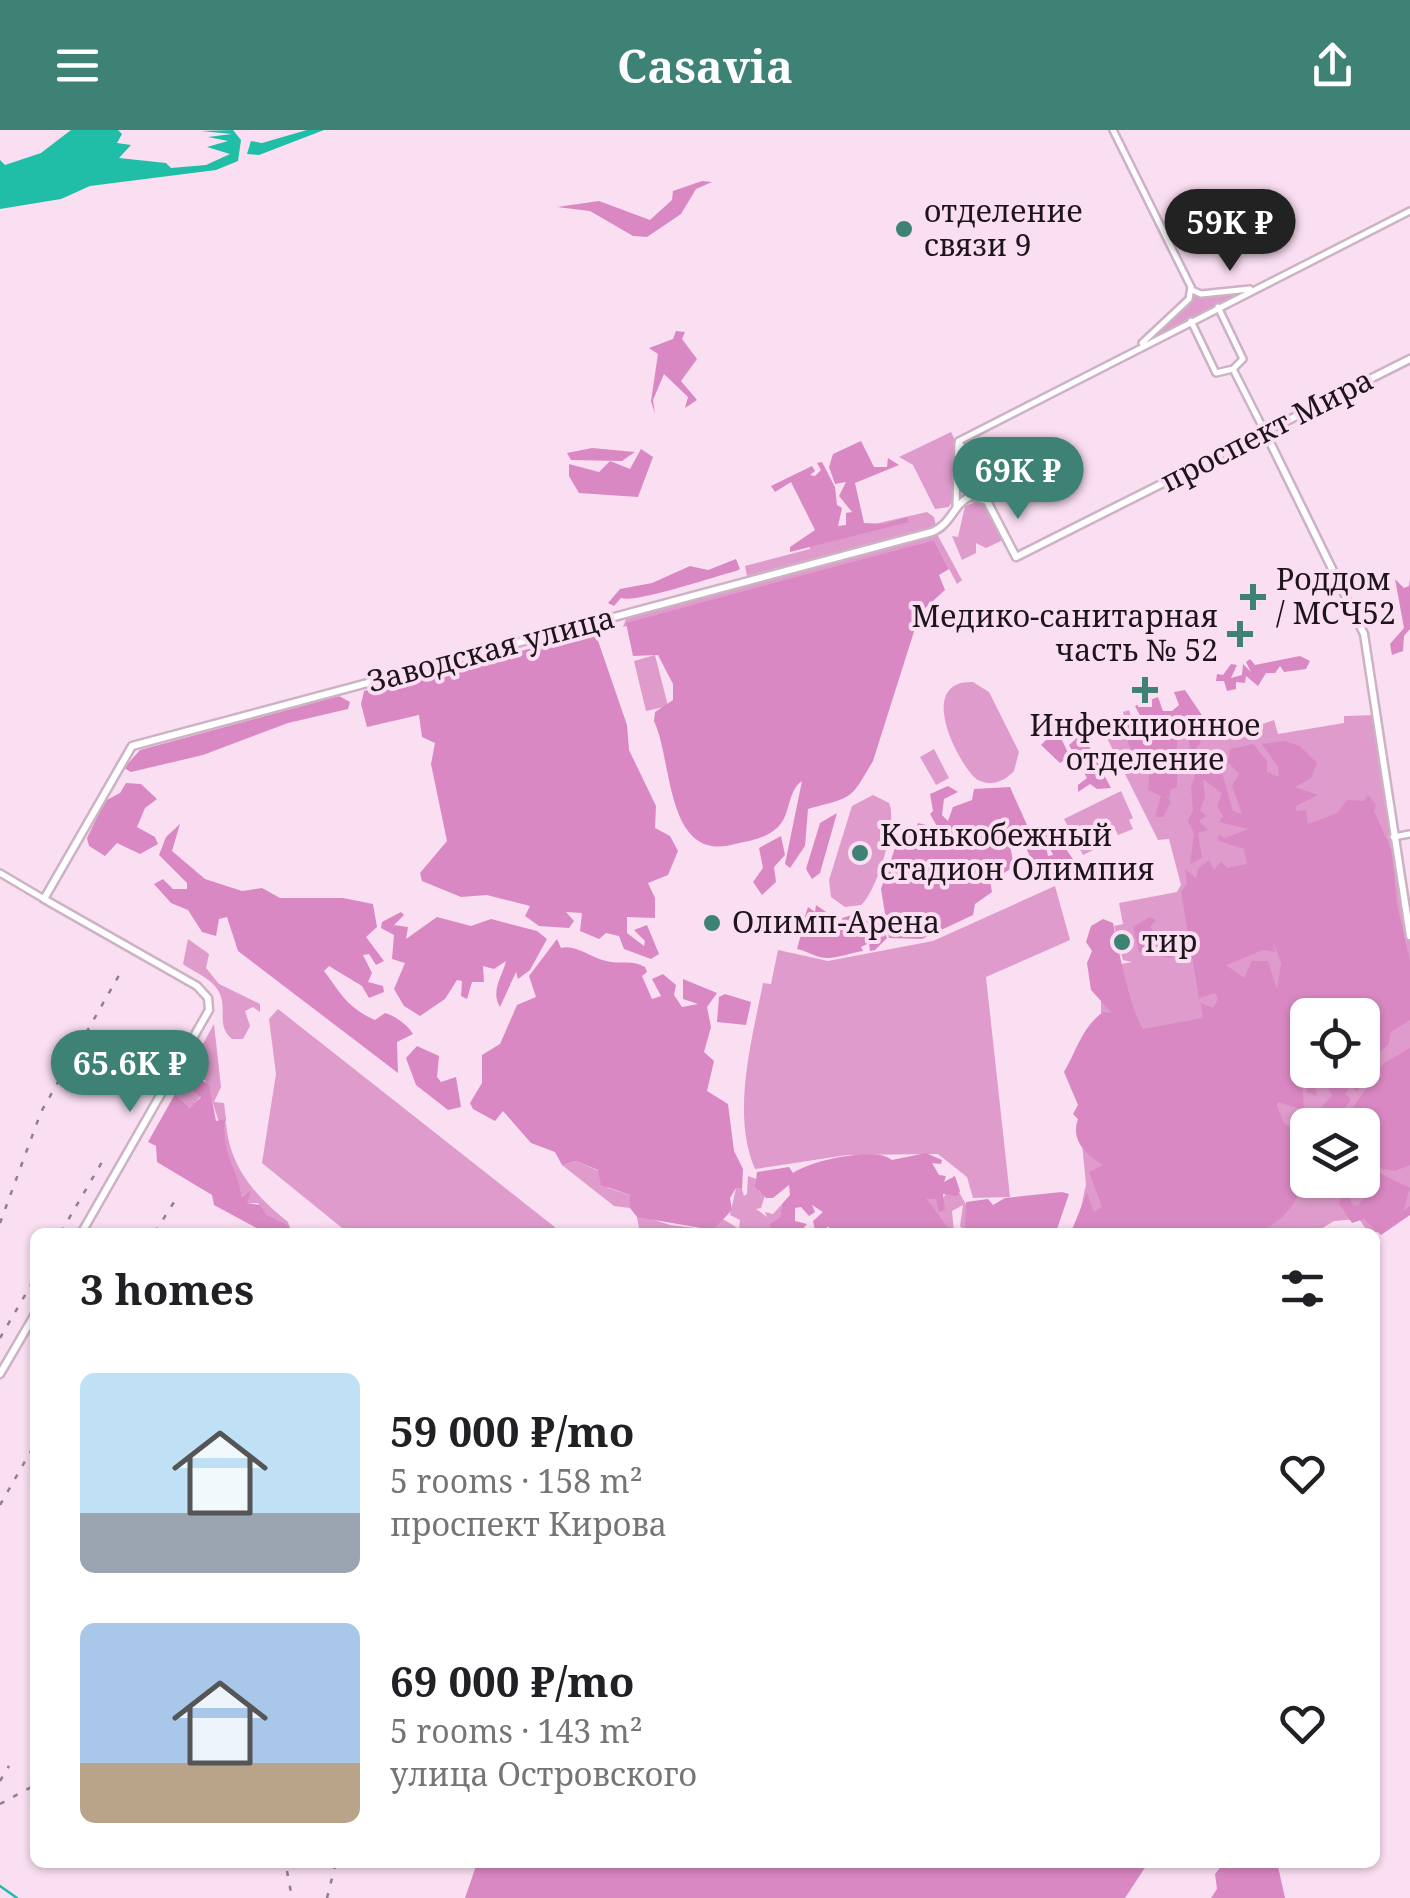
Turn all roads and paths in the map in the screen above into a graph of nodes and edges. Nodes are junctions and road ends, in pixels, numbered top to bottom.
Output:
1 (1112, 130) edge
2 (1410, 210) edge
3 (1191, 287) junction
4 (1258, 288) junction
5 (1218, 307) junction
6 (1191, 321) junction
7 (1139, 347) junction
8 (1410, 359) edge
9 (1233, 369) junction
10 (1265, 432) junction
11 (959, 440) junction
12 (989, 504) junction
13 (956, 508) junction
14 (1410, 834) edge
15 (1394, 837) junction
16 (0, 873) edge
17 (44, 899) junction
18 (1410, 936) edge
19 (84, 1228) edge
20 (30, 1323) edge
21 (0, 1374) edge

1 - 3 street
2 - 4 street
3 - 4 street
3 - 7 street
4 - 5 street
5 - 6 street
5 - 9 street
6 - 7 street
6 - 9 street
7 - 11 street
8 - 10 main road, проспект Мира
9 - 10 street
10 - 12 main road, проспект Мира
10 - 15 main road
11 - 12 street
11 - 13 street
12 - 13 main road
13 - 17 main road, Заводская улица
14 - 15 street
15 - 18 main road
16 - 17 street
17 - 19 main road
20 - 21 main road

